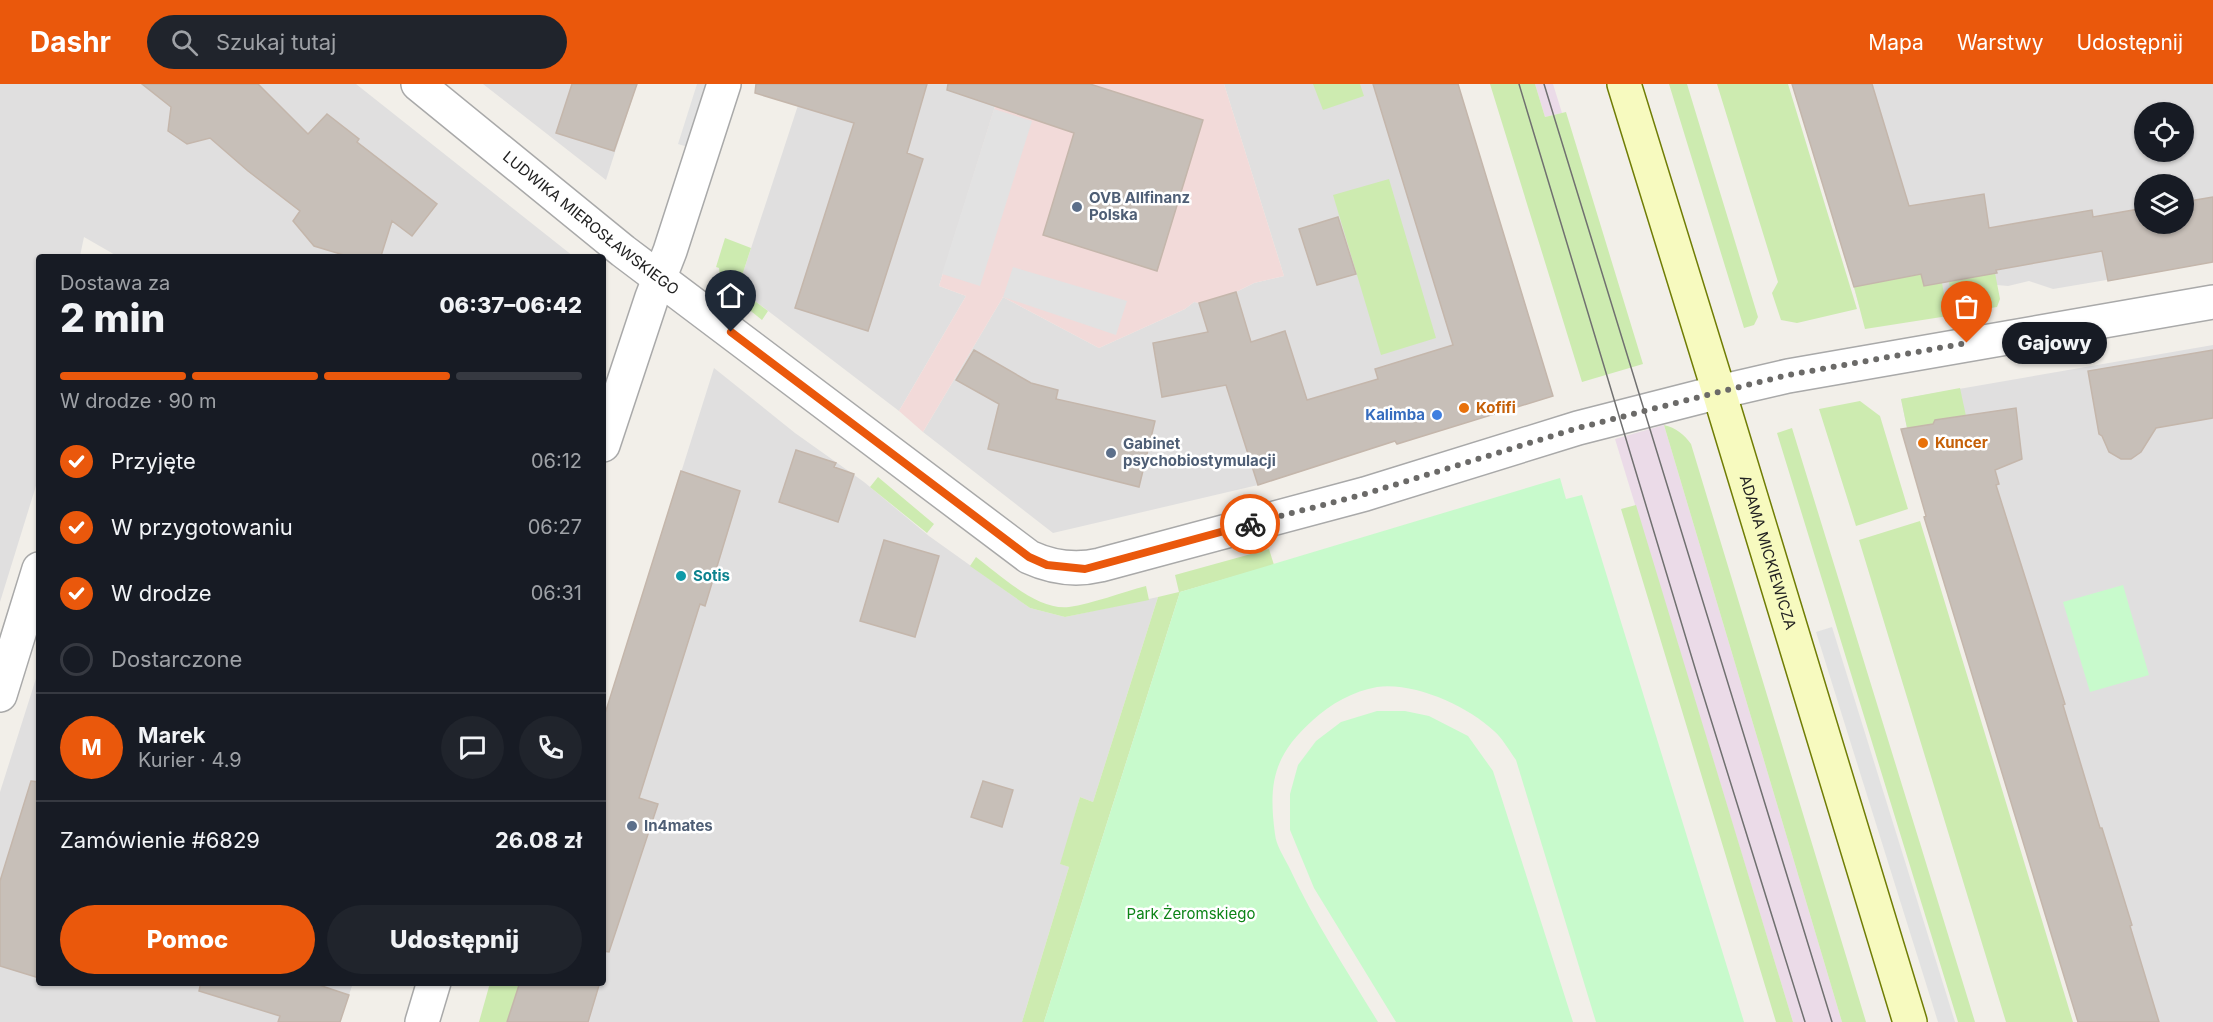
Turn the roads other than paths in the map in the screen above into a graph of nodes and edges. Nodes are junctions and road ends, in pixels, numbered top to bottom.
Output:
1 (418, 84) edge
2 (724, 84) edge
3 (1624, 84) edge
4 (659, 277) junction
5 (2213, 302) edge
6 (1719, 392) junction
7 (606, 436) edge
8 (36, 579) edge
9 (0, 695) edge
10 (433, 986) edge
11 (422, 1022) edge
12 (1910, 1022) edge

1 - 4 street, LUDWIKA MIEROSŁAWSKIEGO
2 - 4 street
3 - 6 main road, ADAMA MICKIEWICZA
4 - 6 street, LUDWIKA MIEROSŁAWSKIEGO
4 - 7 street
5 - 6 street, LUDWIKA MIEROSŁAWSKIEGO
6 - 12 main road, ADAMA MICKIEWICZA
8 - 9 street
10 - 11 street

